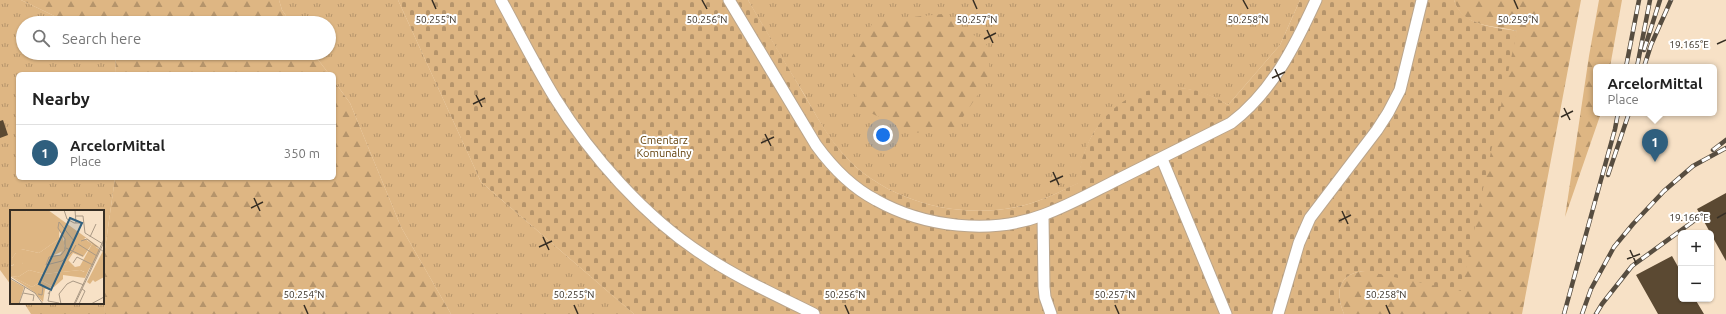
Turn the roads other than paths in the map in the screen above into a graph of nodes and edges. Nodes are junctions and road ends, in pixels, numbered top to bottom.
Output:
1 (501, 0) edge
2 (729, 0) edge
3 (1316, 0) edge
4 (1422, 0) edge
5 (1162, 159) dead end
6 (1043, 216) junction
7 (814, 314) edge
8 (1051, 314) edge
9 (1226, 314) edge
10 (1278, 314) edge

1 - 7 street
2 - 6 street
3 - 6 street
4 - 10 street
5 - 9 street
6 - 8 street

